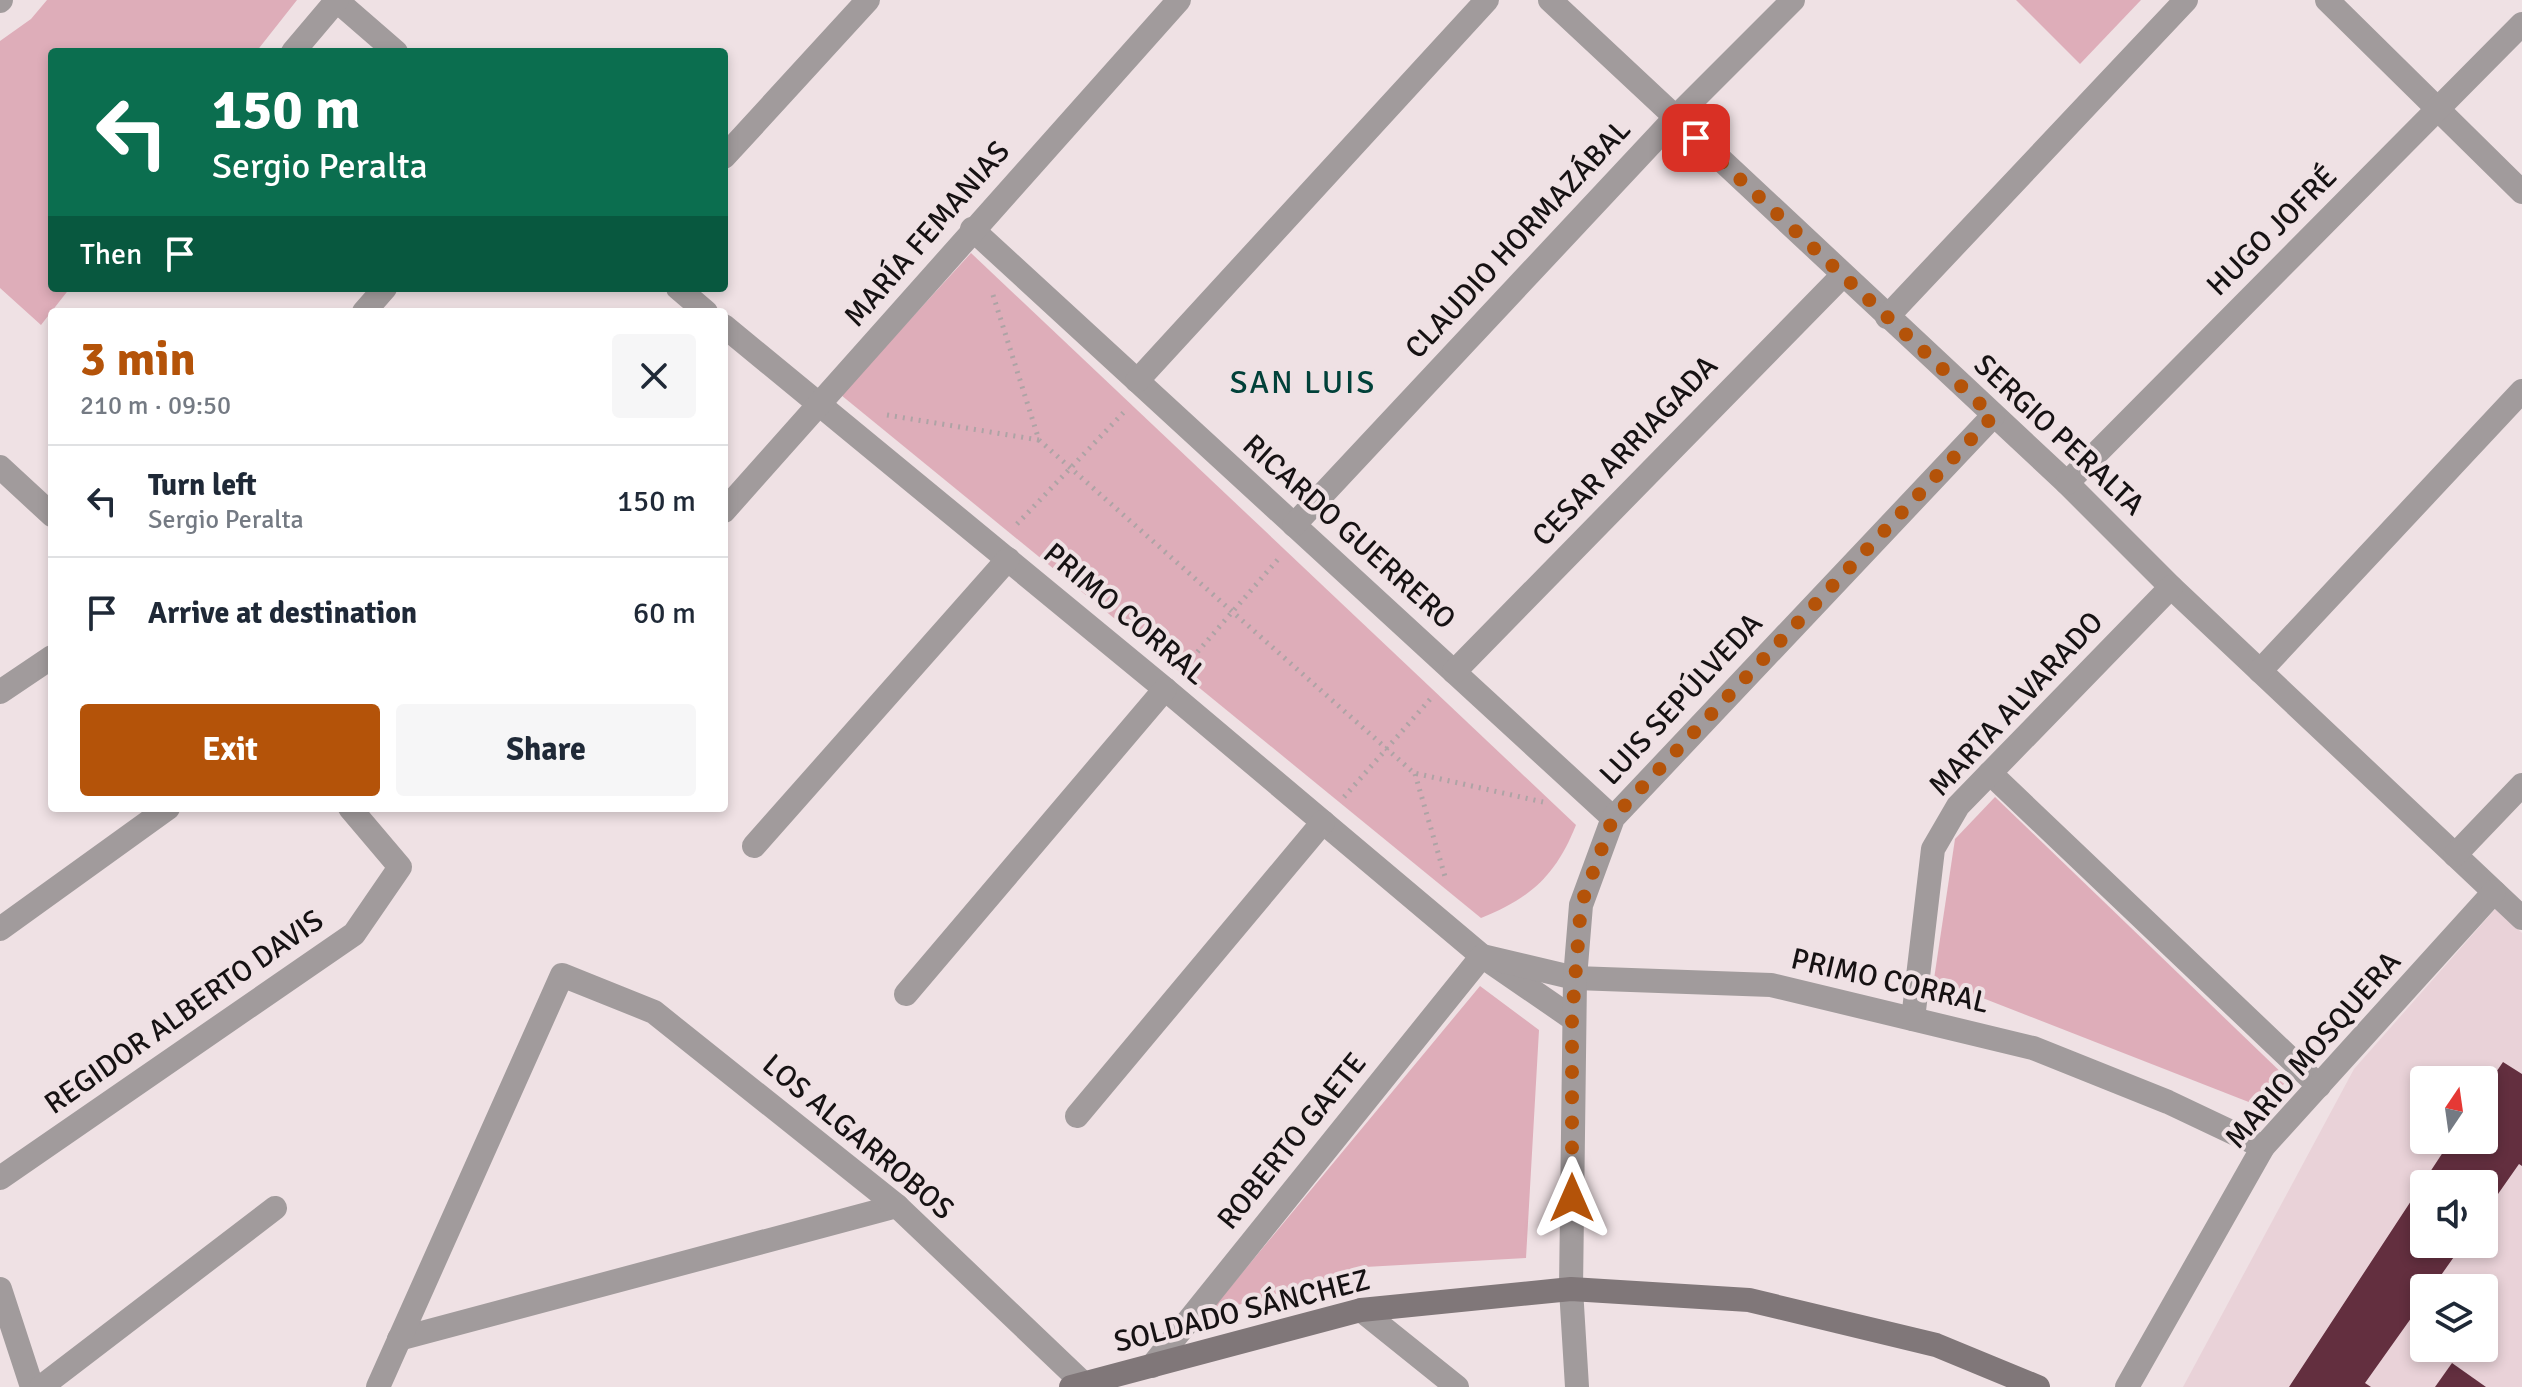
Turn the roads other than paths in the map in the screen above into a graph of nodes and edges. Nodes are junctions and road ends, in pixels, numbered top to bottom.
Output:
1 (336, 0) edge
2 (1179, 0) edge
3 (1487, 0) edge
4 (1550, 0) edge
5 (1793, 0) edge
6 (2186, 0) edge
7 (2327, 0) edge
8 (854, 5) edge
9 (2522, 24) edge
10 (296, 48) edge
11 (391, 48) edge
12 (2438, 109) junction
13 (1675, 118) junction
14 (728, 152) edge
15 (2522, 192) edge
16 (972, 229) junction
17 (1842, 276) junction
18 (382, 292) edge
19 (683, 292) edge
20 (368, 308) edge
21 (701, 308) edge
22 (1887, 317) junction
23 (728, 329) edge
24 (1142, 385) junction
25 (2522, 391) edge
26 (819, 404) junction
27 (1993, 416) junction
28 (1, 471) edge
29 (2067, 483) junction
30 (728, 506) edge
31 (48, 512) edge
32 (1298, 529) junction
33 (1001, 553) junction
34 (2171, 587) junction
35 (48, 660) edge
36 (2260, 671) junction
37 (1454, 672) junction
38 (1165, 689) junction
39 (0, 692) edge
40 (1990, 773) junction
41 (2522, 785) edge
42 (162, 812) edge
43 (353, 812) edge
44 (1613, 818) junction
45 (1323, 822) junction
46 (754, 846) dead end
47 (2455, 855) junction
48 (2494, 892) junction
49 (2522, 918) edge
50 (0, 929) edge
51 (1473, 948) junction
52 (1575, 978) junction
53 (906, 994) dead end
54 (1572, 1018) junction
55 (1913, 1019) junction
56 (2319, 1086) junction
57 (1077, 1116) dead end
58 (2263, 1147) junction
59 (0, 1178) edge
60 (897, 1206) junction
61 (275, 1208) dead end
62 (0, 1289) edge
63 (1571, 1289) junction
64 (1361, 1310) junction
65 (399, 1339) junction
66 (1152, 1366) junction
67 (1080, 1386) edge
68 (32, 1387) edge
69 (41, 1387) edge
70 (378, 1387) edge
71 (1457, 1387) edge
72 (1577, 1387) edge
73 (2038, 1387) edge
74 (2127, 1387) edge

1 - 10 street
1 - 11 street
2 - 16 street, MARÍA FEMANIAS
3 - 24 street
4 - 13 street, SERGIO PERALTA
5 - 13 street, CLAUDIO HORMAZÁBAL
6 - 22 street
7 - 12 street
8 - 14 street
9 - 12 street, HUGO JOFRÉ
12 - 15 street
12 - 29 street, HUGO JOFRÉ
13 - 17 street, SERGIO PERALTA
13 - 32 street, CLAUDIO HORMAZÁBAL
16 - 24 street, RICARDO GUERRERO
16 - 26 street, MARÍA FEMANIAS
17 - 22 street, SERGIO PERALTA
17 - 37 street, CESAR ARRIAGADA
18 - 20 street
19 - 21 street
22 - 27 street, SERGIO PERALTA
23 - 26 street, PRIMO CORRAL
24 - 32 street, RICARDO GUERRERO
25 - 36 street
26 - 30 street, MARÍA FEMANIAS
26 - 33 street, PRIMO CORRAL
27 - 29 street, SERGIO PERALTA
27 - 44 street, LUIS SEPÚLVEDA
28 - 31 street
29 - 34 street, SERGIO PERALTA
32 - 37 street, RICARDO GUERRERO
33 - 38 street, PRIMO CORRAL
33 - 46 street
34 - 36 street, SERGIO PERALTA
34 - 40 street, MARTA ALVARADO
35 - 39 street
36 - 47 street, SERGIO PERALTA
37 - 44 street, RICARDO GUERRERO
38 - 45 street, PRIMO CORRAL
38 - 53 street
40 - 55 street, MARTA ALVARADO
40 - 56 street
41 - 47 street
42 - 50 street
43 - 59 street, REGIDOR ALBERTO DAVIS
44 - 52 street, LUIS SEPÚLVEDA
45 - 51 street, PRIMO CORRAL
45 - 57 street
47 - 48 street, SERGIO PERALTA
48 - 49 street, SERGIO PERALTA
48 - 56 street, MARIO MOSQUERA
51 - 52 street, PRIMO CORRAL
51 - 54 street, PRIMO CORRAL
51 - 66 street, ROBERTO GAETE
52 - 54 street, LUIS SEPÚLVEDA
52 - 55 street, PRIMO CORRAL
54 - 63 street, LUIS SEPÚLVEDA
55 - 58 street, PRIMO CORRAL
56 - 58 street, MARIO MOSQUERA
58 - 74 street, MARIO MOSQUERA
60 - 65 street
60 - 65 street, LOS ALGARROBOS
60 - 67 street, LOS ALGARROBOS
61 - 69 street
62 - 68 street
63 - 64 street, SOLDADO SÁNCHEZ
63 - 72 street, LUIS SEPÚLVEDA
63 - 73 street, SOLDADO SÁNCHEZ
64 - 66 street, SOLDADO SÁNCHEZ
64 - 71 street
65 - 70 street
66 - 67 street, SOLDADO SÁNCHEZ

